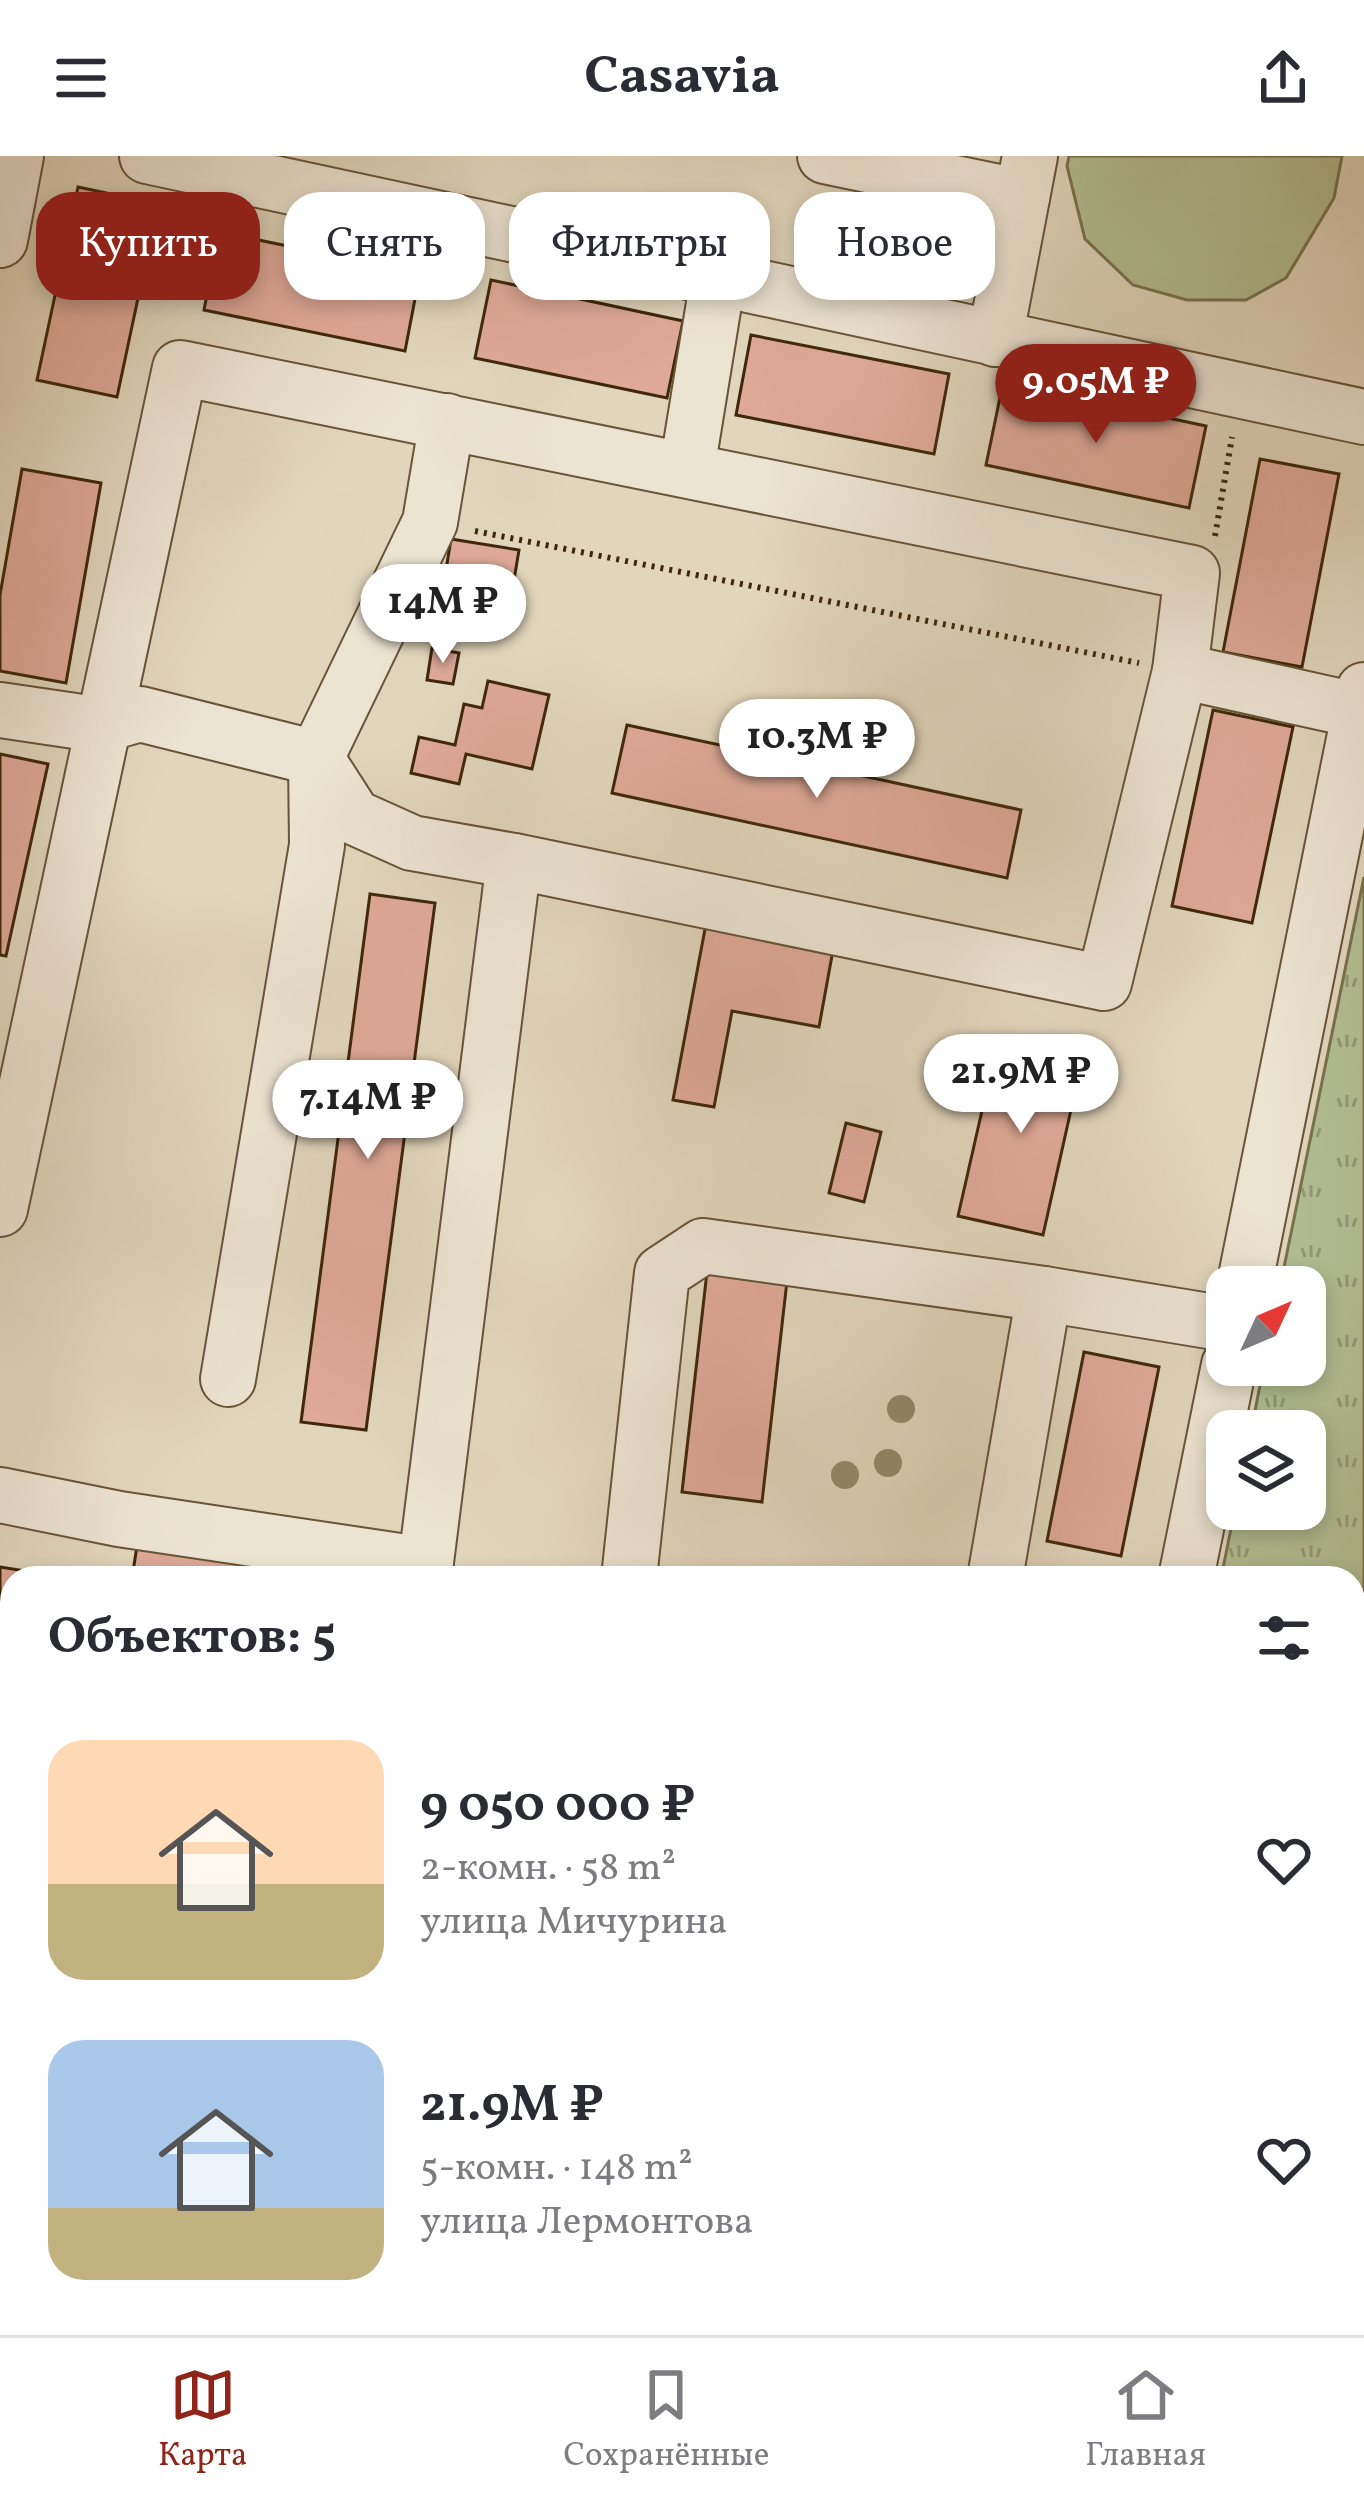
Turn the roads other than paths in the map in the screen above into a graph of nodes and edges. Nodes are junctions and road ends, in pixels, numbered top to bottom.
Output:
1 (16, 156) edge
2 (147, 156) edge
3 (825, 156) edge
4 (1026, 177) edge
5 (509, 234) edge
6 (0, 240) edge
7 (770, 290) edge
8 (715, 300) edge
9 (995, 339) junction
10 (1364, 416) edge
11 (447, 421) junction
12 (687, 469) junction
13 (1180, 671) junction
14 (1362, 701) edge
15 (0, 710) edge
16 (102, 725) junction
17 (316, 758) junction
18 (514, 861) junction
19 (0, 1209) edge
20 (1248, 1266) edge
21 (1044, 1294) junction
22 (1206, 1321) edge
23 (229, 1379) dead end
24 (1225, 1386) edge
25 (0, 1495) edge
26 (396, 1566) edge
27 (426, 1566) edge
28 (630, 1566) edge
29 (997, 1566) edge
30 (1188, 1566) edge

1 - 6 street
2 - 5 street
3 - 4 street
4 - 9 street
7 - 9 street
8 - 12 street
9 - 10 street
11 - 12 street
11 - 16 street
11 - 17 street
12 - 13 street
13 - 14 street
13 - 18 street
14 - 20 street
15 - 16 street
16 - 17 street
16 - 19 street
17 - 18 street
17 - 23 street
18 - 27 street
21 - 22 street
21 - 28 street
21 - 29 street
24 - 30 street
25 - 26 street

